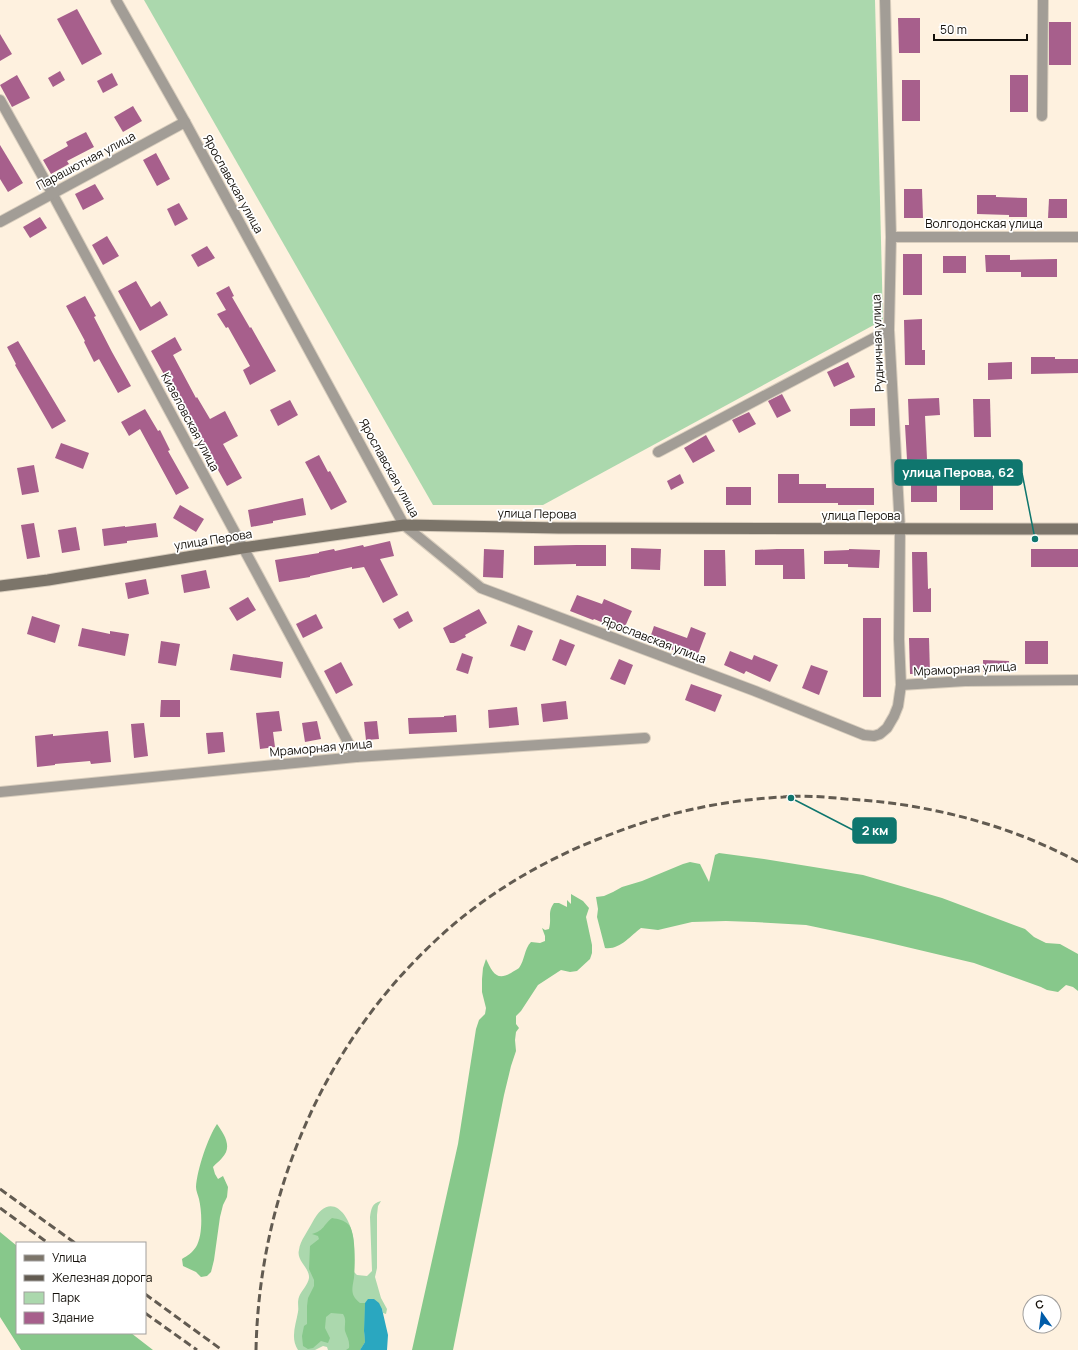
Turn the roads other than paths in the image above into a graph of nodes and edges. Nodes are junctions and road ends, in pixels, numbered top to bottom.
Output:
1 (116, 0) edge
2 (885, 0) edge
3 (1043, 0) edge
4 (0, 100) edge
5 (1042, 116) dead end
6 (184, 122) junction
7 (52, 194) junction
8 (0, 222) edge
9 (891, 237) junction
10 (1078, 237) edge
11 (889, 330) junction
12 (658, 452) dead end
13 (404, 525) junction
14 (900, 529) junction
15 (1078, 529) edge
16 (242, 548) junction
17 (0, 586) edge
18 (1078, 680) edge
19 (901, 685) junction
20 (864, 735) joint
21 (645, 738) dead end
22 (356, 757) junction
23 (0, 792) edge

1 - 6 street, Ярославская улица
2 - 9 street, Рудничная улица
3 - 5 street
4 - 7 street, Кизеловская улица
6 - 7 street, Парашютная улица
6 - 13 street, Ярославская улица
7 - 8 street, Парашютная улица
7 - 16 street, Кизеловская улица
9 - 10 street, Волгодонская улица
9 - 11 street, Рудничная улица
11 - 12 street
11 - 14 street, Рудничная улица
13 - 14 main road, улица Перова
13 - 16 main road, улица Перова
13 - 20 street, Ярославская улица
14 - 15 main road, улица Перова
14 - 19 street, Рудничная улица
16 - 17 main road, улица Перова
16 - 22 street, Кизеловская улица
18 - 19 street, Мраморная улица
19 - 20 street, Мраморная улица
21 - 22 street, Мраморная улица
22 - 23 street, Мраморная улица

